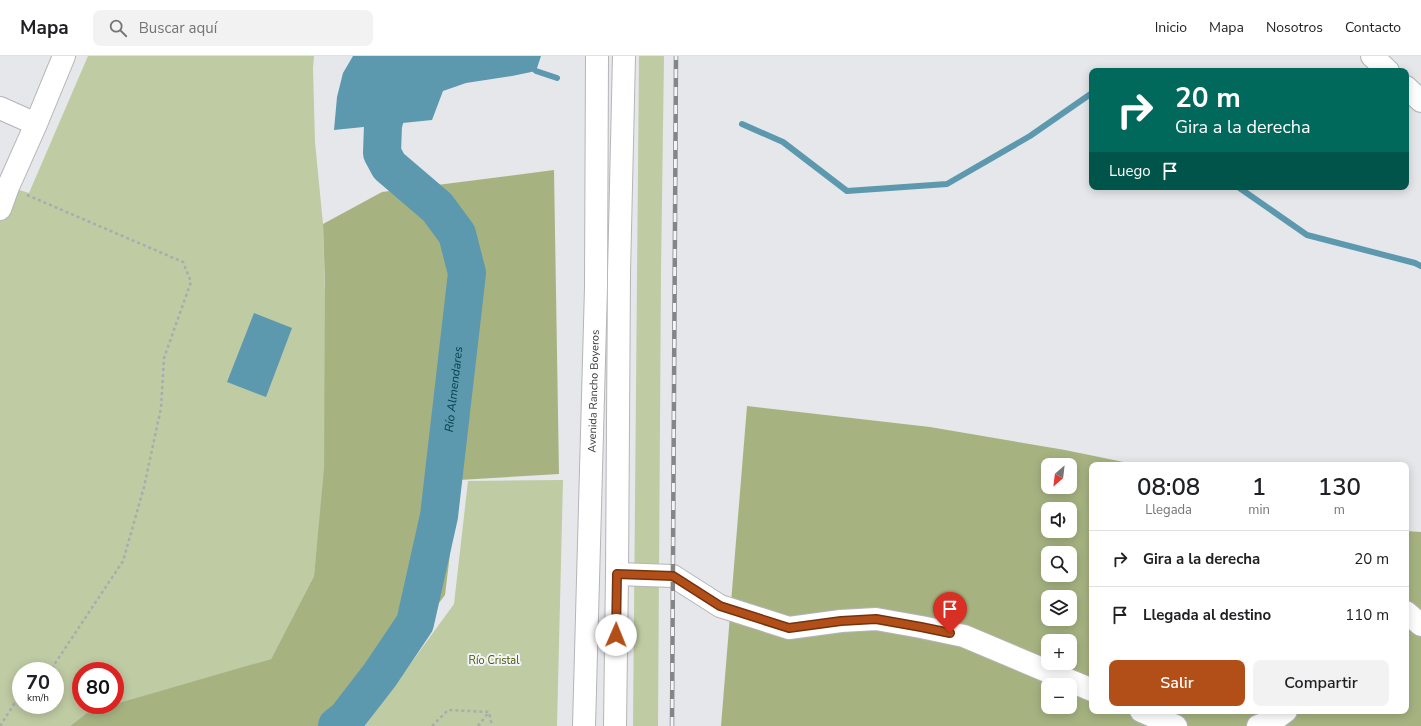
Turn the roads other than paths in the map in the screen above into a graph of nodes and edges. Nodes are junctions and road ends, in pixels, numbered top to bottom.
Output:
1 (64, 56) edge
2 (597, 56) edge
3 (624, 56) edge
4 (1372, 56) edge
5 (1385, 68) edge
6 (1409, 90) edge
7 (1421, 101) edge
8 (0, 108) edge
9 (36, 124) junction
10 (0, 209) edge
11 (617, 574) junction
12 (1409, 615) edge
13 (1421, 625) edge
14 (1089, 689) edge
15 (1148, 714) edge
16 (1282, 714) edge
17 (1291, 714) edge
18 (584, 726) edge
19 (615, 726) edge
20 (1176, 726) edge
21 (1258, 726) edge
22 (1293, 726) edge

1 - 9 main road
2 - 18 main road, Avenida Rancho Boyeros
3 - 11 main road
4 - 5 main road
6 - 7 main road
8 - 9 main road
9 - 10 main road
11 - 14 main road
11 - 19 main road
12 - 13 main road
15 - 20 main road
16 - 21 main road
17 - 22 main road

